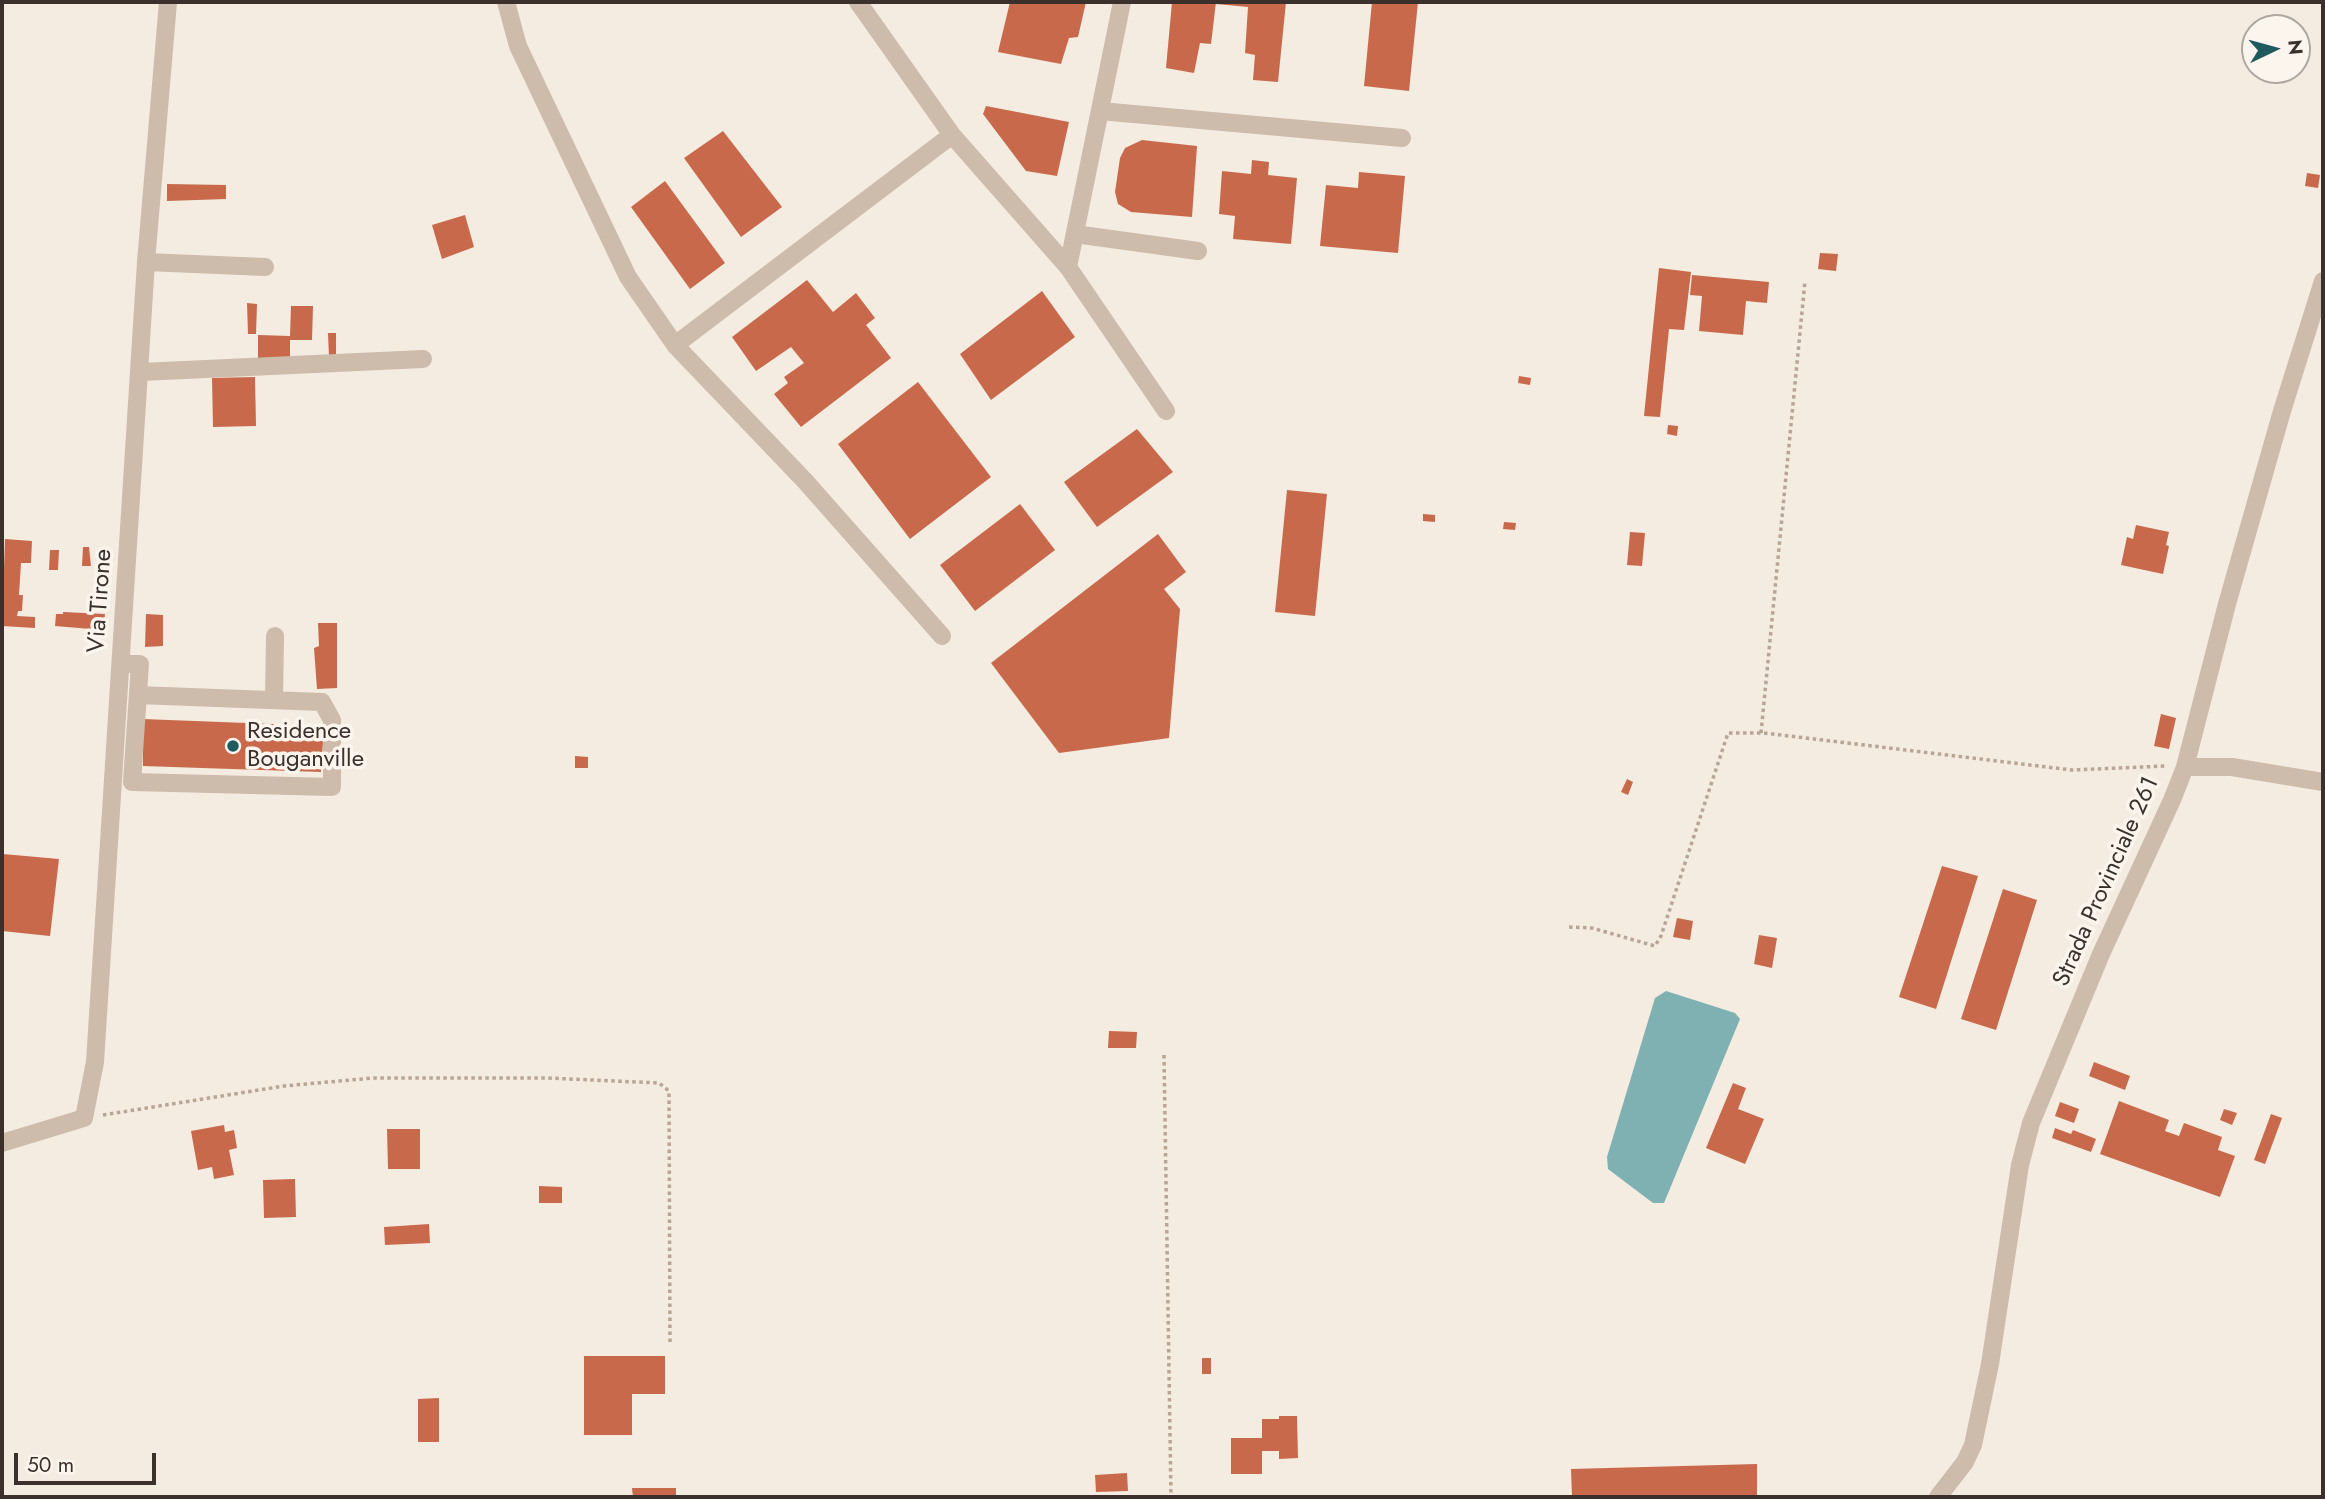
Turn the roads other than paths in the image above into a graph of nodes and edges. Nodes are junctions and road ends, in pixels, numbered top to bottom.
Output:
1 (168, 2) edge
2 (506, 2) edge
3 (858, 2) edge
4 (1122, 2) edge
5 (1100, 111) junction
6 (951, 135) junction
7 (1402, 138) dead end
8 (1075, 234) junction
9 (1198, 251) dead end
10 (146, 262) junction
11 (265, 267) dead end
12 (1068, 267) junction
13 (2323, 281) edge
14 (675, 345) junction
15 (423, 359) dead end
16 (141, 372) junction
17 (1166, 411) dead end
18 (275, 636) dead end
19 (943, 636) dead end
20 (121, 664) junction
21 (138, 695) junction
22 (274, 699) junction
23 (2185, 766) junction
24 (2323, 782) edge
25 (2, 1143) edge
26 (1941, 1493) edge

1 - 10 street, Via Tirone
2 - 14 street
3 - 6 street
4 - 5 street
5 - 7 street
5 - 8 street
6 - 12 street
6 - 14 street
8 - 9 street
8 - 12 street
10 - 11 street
10 - 16 street, Via Tirone
12 - 17 street
13 - 23 street, Strada Provinciale 261
14 - 19 street
15 - 16 street
16 - 20 street, Via Tirone
18 - 22 street
20 - 21 street
20 - 25 street, Via Tirone
21 - 22 street
21 - 22 street
23 - 24 street
23 - 26 street, Strada Provinciale 261

